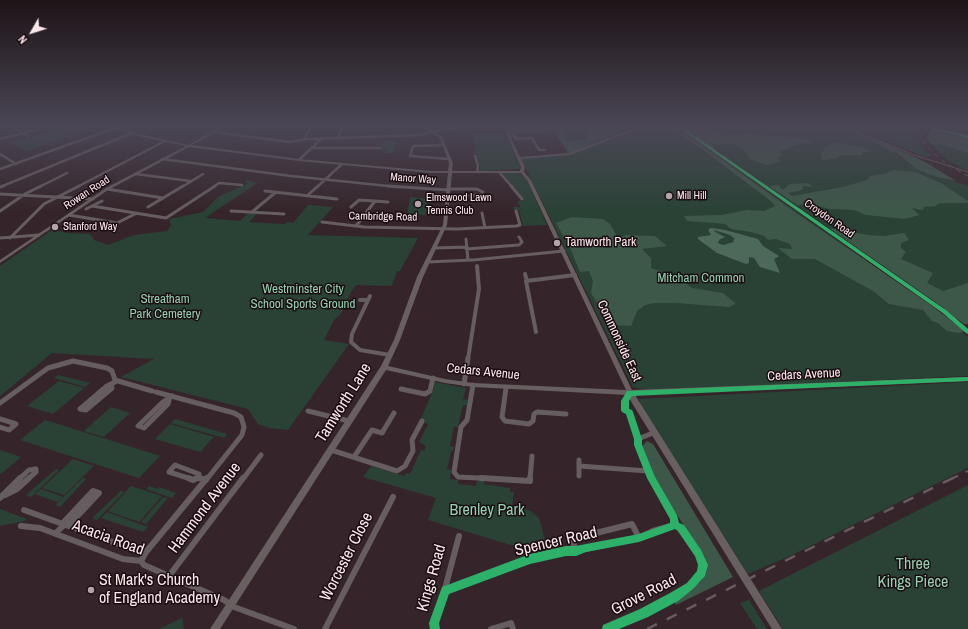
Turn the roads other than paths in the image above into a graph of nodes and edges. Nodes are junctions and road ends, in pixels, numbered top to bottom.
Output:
1 (0, 154) edge
2 (43, 154) edge
3 (80, 154) edge
4 (139, 154) edge
5 (172, 154) edge
6 (254, 154) edge
7 (305, 154) edge
8 (410, 154) edge
9 (448, 154) edge
10 (517, 154) edge
11 (565, 154) edge
12 (719, 154) edge
13 (475, 156) dead end
14 (519, 158) junction
15 (450, 159) junction
16 (162, 160) junction
17 (299, 160) junction
18 (16, 164) junction
19 (342, 164) junction
20 (0, 169) edge
21 (451, 172) junction
22 (477, 172) junction
23 (499, 172) junction
24 (522, 172) junction
25 (67, 173) dead end
26 (136, 174) junction
27 (202, 174) dead end
28 (325, 179) junction
29 (190, 181) junction
30 (242, 185) dead end
31 (0, 187) edge
32 (107, 189) junction
33 (449, 189) junction
34 (265, 191) dead end
35 (276, 192) junction
36 (0, 194) edge
37 (24, 195) junction
38 (308, 195) junction
39 (56, 197) junction
40 (448, 197) junction
41 (163, 198) junction
42 (93, 199) junction
43 (337, 199) dead end
44 (522, 199) dead end
45 (102, 201) dead end
46 (375, 201) junction
47 (388, 202) dead end
48 (92, 206) junction
49 (148, 207) dead end
50 (351, 207) dead end
51 (86, 210) dead end
52 (0, 211) edge
53 (230, 211) dead end
54 (516, 211) dead end
55 (252, 212) junction
56 (137, 213) junction
57 (482, 213) dead end
58 (284, 214) dead end
59 (69, 215) junction
60 (322, 222) dead end
61 (356, 226) junction
62 (444, 228) junction
63 (485, 228) junction
64 (40, 235) junction
65 (519, 237) dead end
66 (0, 238) edge
67 (10, 238) junction
68 (466, 239) dead end
69 (434, 248) junction
70 (466, 248) junction
71 (564, 251) junction
72 (473, 260) junction
73 (0, 262) edge
74 (427, 262) junction
75 (525, 274) dead end
76 (575, 275) junction
77 (527, 280) junction
78 (360, 300) dead end
79 (536, 332) dead end
80 (968, 332) edge
81 (390, 355) junction
82 (384, 366) junction
83 (433, 378) junction
84 (968, 379) edge
85 (117, 381) junction
86 (464, 384) junction
87 (111, 385) junction
88 (473, 385) junction
89 (506, 388) junction
90 (401, 389) dead end
91 (630, 393) junction
92 (171, 398) junction
93 (0, 403) edge
94 (626, 410) dead end
95 (308, 411) dead end
96 (394, 413) dead end
97 (566, 414) dead end
98 (0, 419) edge
99 (349, 421) junction
100 (422, 421) dead end
101 (0, 427) edge
102 (653, 433) junction
103 (638, 439) junction
104 (331, 450) junction
105 (261, 455) dead end
106 (532, 456) dead end
107 (354, 457) junction
108 (648, 471) junction
109 (579, 476) dead end
110 (198, 478) junction
111 (206, 480) junction
112 (2, 497) edge
113 (393, 497) dead end
114 (24, 510) dead end
115 (670, 512) dead end
116 (66, 524) junction
117 (675, 525) joint
118 (21, 526) dead end
119 (56, 533) junction
120 (459, 536) dead end
121 (639, 538) junction
122 (135, 550) dead end
123 (576, 551) junction
124 (141, 561) junction
125 (170, 576) junction
126 (445, 590) junction
127 (231, 604) junction
128 (215, 629) edge
129 (294, 629) edge
130 (325, 629) edge
131 (435, 629) edge
132 (491, 629) edge
133 (513, 629) edge
134 (607, 629) edge
135 (777, 629) edge

1 - 18 street
2 - 18 street
3 - 31 street
4 - 39 street
5 - 16 street, Rowan Road
6 - 17 street
7 - 17 street
8 - 15 street
9 - 15 street, Tamworth Lane
10 - 14 street, Commonside East
11 - 14 street
12 - 80 main road, Croydon Road
13 - 22 street
14 - 24 street, Commonside East
15 - 21 street, Tamworth Lane
16 - 26 street, Rowan Road
16 - 28 street, Manor Way
17 - 19 street
18 - 20 street
19 - 21 street
19 - 28 street
21 - 22 street
21 - 33 street, Tamworth Lane
22 - 23 street
23 - 24 street
23 - 44 street
24 - 71 street, Commonside East
25 - 37 street
26 - 29 street
26 - 32 street, Rowan Road
27 - 29 street
28 - 33 street, Manor Way
28 - 38 street
29 - 41 street
30 - 56 street
32 - 41 street
32 - 42 street, Rowan Road
33 - 40 street, Tamworth Lane
33 - 40 street, Manor Way
34 - 35 street
35 - 38 street
35 - 55 street
36 - 37 street
37 - 39 street
37 - 52 street
38 - 43 street
39 - 42 street
39 - 67 street
40 - 62 street, Tamworth Lane
41 - 49 street
42 - 59 street, Rowan Road
45 - 48 street
46 - 47 street
46 - 50 street
46 - 61 street
48 - 51 street
48 - 56 street
53 - 55 street
54 - 63 street, Cambridge Road
55 - 58 street
56 - 59 street
57 - 63 street
59 - 64 street, Rowan Road
60 - 61 street, Cambridge Road
61 - 62 street, Cambridge Road
62 - 63 street, Cambridge Road
62 - 69 street, Tamworth Lane
64 - 67 street
64 - 73 street, Rowan Road
65 - 70 street
66 - 67 street
68 - 70 street
69 - 70 street
69 - 74 street, Tamworth Lane
70 - 72 street
71 - 72 street
71 - 76 street, Commonside East
72 - 74 street
72 - 86 street
74 - 81 street, Tamworth Lane
75 - 77 street
76 - 77 street
76 - 91 street, Commonside East
77 - 79 street
78 - 81 street
81 - 82 street, Tamworth Lane
82 - 83 street, Cedars Avenue
82 - 99 street, Tamworth Lane
83 - 86 street, Cedars Avenue
83 - 90 street
84 - 91 street, Cedars Avenue
85 - 87 street
85 - 92 street
85 - 93 street
86 - 88 street, Cedars Avenue
87 - 87 street
88 - 89 street, Cedars Avenue
88 - 106 street
89 - 91 street, Cedars Avenue
89 - 97 street
91 - 102 street, Commonside East
92 - 92 street
92 - 111 street
94 - 103 street
95 - 99 street
96 - 107 street
98 - 101 street
99 - 104 street, Tamworth Lane
100 - 107 street
102 - 103 street
102 - 135 street, Commonside East
103 - 108 street
104 - 107 street
104 - 127 street, Tamworth Lane
105 - 125 street, Hammond Avenue
108 - 109 street
108 - 115 street
110 - 110 street
110 - 111 street
111 - 124 street
112 - 112 street
113 - 130 street, Worcester Close
114 - 116 street, Acacia Road
116 - 116 street, Acacia Road
116 - 119 street
116 - 122 street, Acacia Road
117 - 121 street, Spencer Road
117 - 134 street, Grove Road
118 - 119 street, Acacia Road
119 - 124 street, Acacia Road
120 - 126 street, Kings Road
121 - 123 street, Spencer Road
121 - 123 street, Spencer Road
123 - 126 street, Spencer Road
124 - 125 street, Acacia Road
125 - 127 street, Acacia Road
126 - 131 street, Kings Road
127 - 128 street, Tamworth Lane
127 - 129 street, Acacia Road
132 - 133 street

